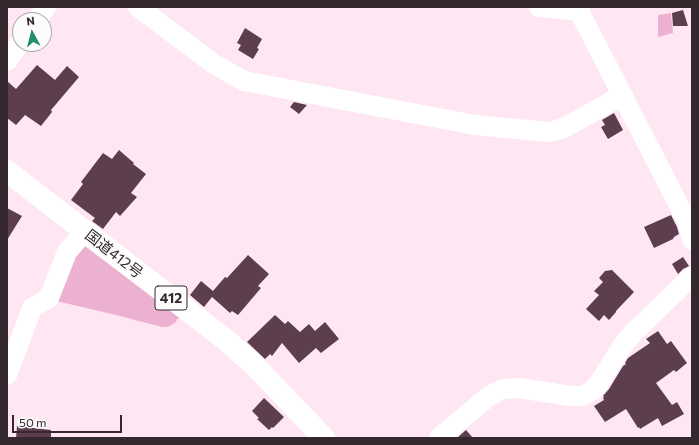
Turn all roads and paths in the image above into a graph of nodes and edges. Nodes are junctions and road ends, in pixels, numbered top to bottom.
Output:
1 (138, 7) edge
2 (539, 7) edge
3 (578, 9) edge
4 (14, 52) edge
5 (7, 61) edge
6 (623, 95) junction
7 (7, 170) edge
8 (85, 231) junction
9 (692, 240) edge
10 (692, 277) edge
11 (7, 375) edge
12 (324, 438) edge
13 (439, 438) edge

1 - 6 street
2 - 3 street
3 - 6 street
4 - 5 street
6 - 9 street
7 - 8 highway, 国道412号 / 412
8 - 11 street
8 - 12 highway, 国道412号 / 412
10 - 13 street

